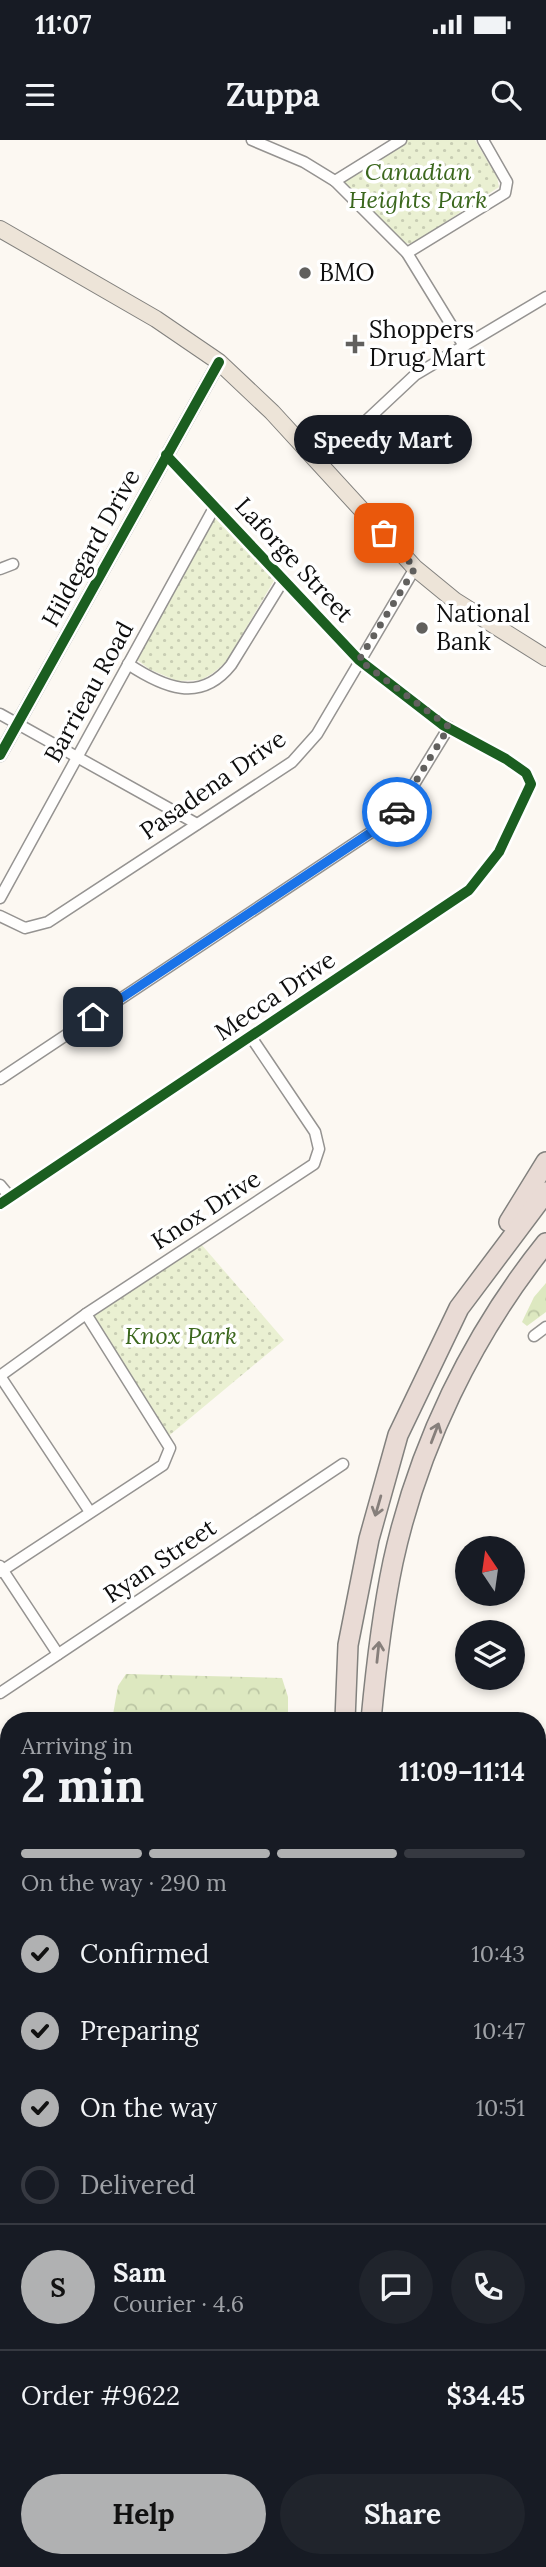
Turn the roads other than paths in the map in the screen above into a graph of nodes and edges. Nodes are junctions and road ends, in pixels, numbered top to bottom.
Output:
1 (252, 140) edge
2 (401, 140) edge
3 (483, 140) edge
4 (335, 181) junction
5 (0, 229) edge
6 (407, 253) junction
7 (546, 297) edge
8 (464, 346) junction
9 (219, 362) junction
10 (166, 455) junction
11 (320, 464) junction
12 (215, 506) junction
13 (13, 564) dead end
14 (415, 568) junction
15 (0, 569) edge
16 (284, 579) junction
17 (546, 658) edge
18 (359, 660) junction
19 (128, 664) junction
20 (0, 714) edge
21 (17, 723) junction
22 (449, 727) junction
23 (0, 755) edge
24 (76, 757) junction
25 (531, 784) joint
26 (197, 824) junction
27 (0, 898) edge
28 (0, 916) edge
29 (251, 1037) junction
30 (0, 1079) edge
31 (546, 1163) edge
32 (0, 1185) edge
33 (546, 1192) edge
34 (5, 1200) edge
35 (546, 1243) edge
36 (546, 1253) edge
37 (498, 1307) junction
38 (459, 1308) junction
39 (86, 1314) junction
40 (546, 1327) edge
41 (534, 1336) dead end
42 (0, 1376) edge
43 (343, 1464) dead end
44 (90, 1512) junction
45 (1, 1570) edge
46 (58, 1654) junction
47 (0, 1693) edge
48 (345, 1712) edge
49 (372, 1712) edge

1 - 4 street
2 - 4 street
3 - 6 street
4 - 6 street
5 - 9 main road
6 - 8 street
7 - 8 street
8 - 11 street
9 - 10 street, Hildegard Drive
9 - 11 main road
10 - 12 street, Laforge Street
10 - 21 street, Hildegard Drive
11 - 14 main road
12 - 16 street, Laforge Street
12 - 19 street, Barrieau Road
13 - 15 street
14 - 17 main road
14 - 18 street, Pasadena Drive
16 - 18 street, Laforge Street
16 - 19 street
18 - 22 street, Laforge Street
18 - 26 street, Pasadena Drive
19 - 24 street, Barrieau Road
20 - 21 street
21 - 23 street, Hildegard Drive
21 - 24 street
22 - 25 street, Laforge Street
22 - 30 street
24 - 26 street
24 - 27 street, Barrieau Road
25 - 29 street, Mecca Drive
26 - 28 street, Pasadena Drive
29 - 34 street, Mecca Drive
29 - 39 street, Knox Drive
31 - 38 highway
32 - 34 street
33 - 38 highway
35 - 37 highway
36 - 37 highway
49 -> 37 highway
38 -> 48 highway
39 - 42 street, Knox Drive
39 - 44 street
40 - 41 street
42 - 44 street
43 - 46 street, Ryan Street
44 - 45 street
45 - 46 street
46 - 47 street, Ryan Street

